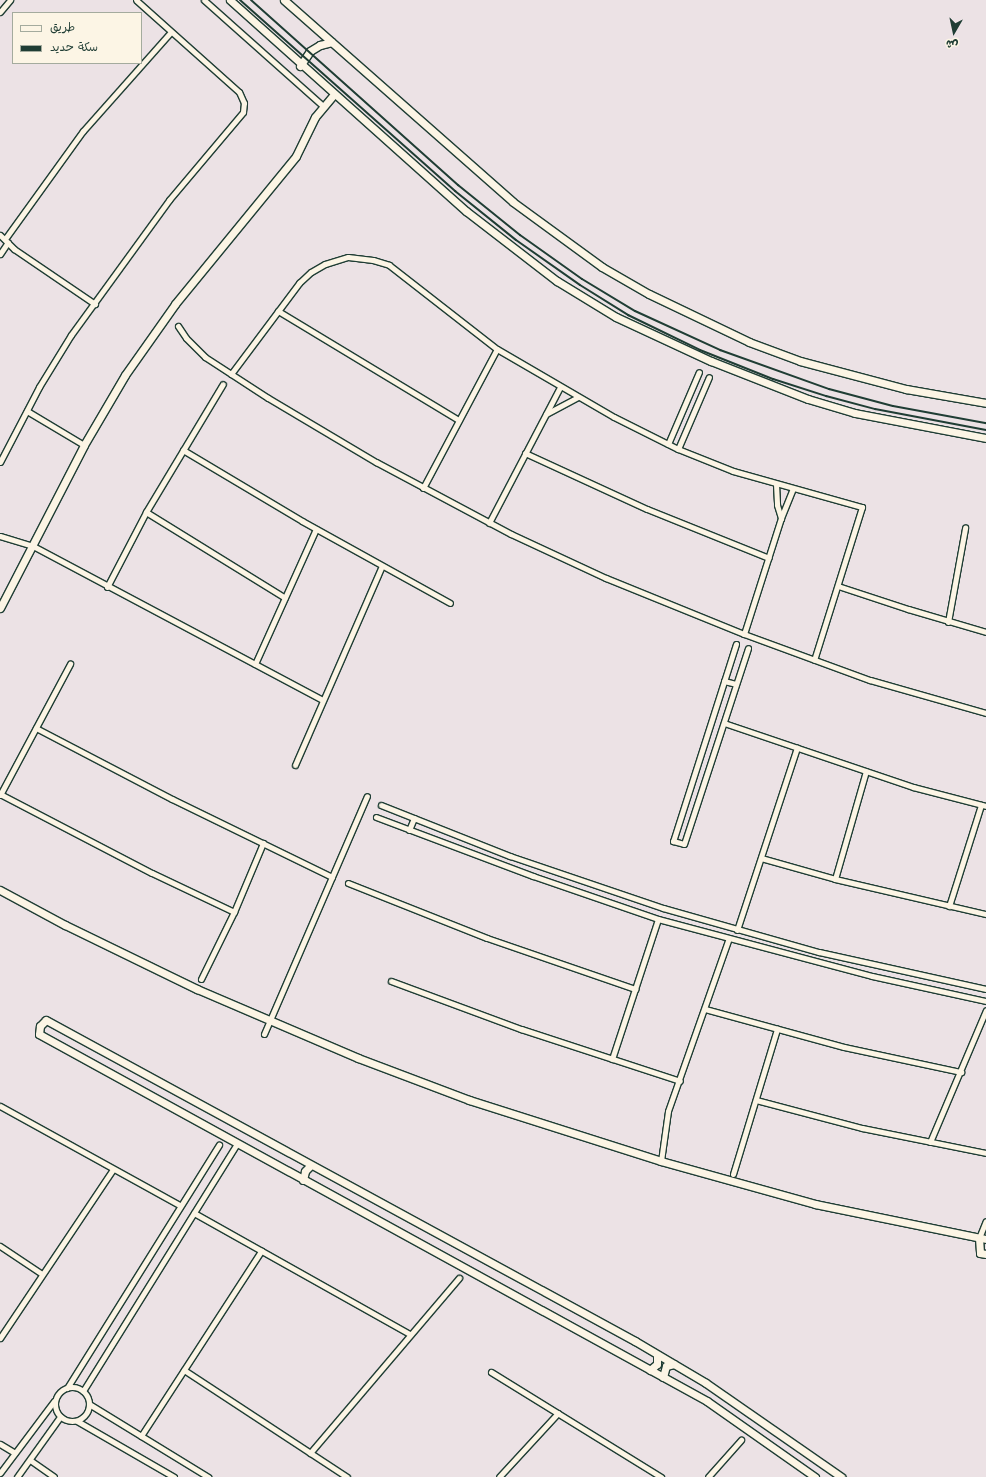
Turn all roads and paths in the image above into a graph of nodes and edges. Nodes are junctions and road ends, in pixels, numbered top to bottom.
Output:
1 (10, 0) edge
2 (136, 0) edge
3 (204, 0) edge
4 (230, 0) edge
5 (284, 0) edge
6 (0, 12) edge
7 (171, 32) junction
8 (332, 42) junction
9 (300, 66) junction
10 (334, 94) junction
11 (323, 106) junction
12 (0, 235) edge
13 (6, 241) junction
14 (0, 254) edge
15 (95, 304) junction
16 (278, 311) junction
17 (178, 326) dead end
18 (497, 349) junction
19 (699, 372) dead end
20 (231, 374) junction
21 (709, 377) dead end
22 (224, 384) dead end
23 (560, 387) junction
24 (578, 397) junction
25 (986, 403) edge
26 (27, 411) junction
27 (546, 414) junction
28 (459, 420) junction
29 (986, 438) edge
30 (668, 444) junction
31 (84, 445) junction
32 (678, 449) junction
33 (183, 450) junction
34 (525, 453) junction
35 (0, 462) edge
36 (776, 484) junction
37 (423, 488) junction
38 (793, 489) junction
39 (146, 512) junction
40 (781, 518) junction
41 (490, 522) junction
42 (965, 528) dead end
43 (316, 529) junction
44 (0, 536) edge
45 (33, 546) junction
46 (768, 558) junction
47 (382, 566) junction
48 (838, 586) junction
49 (107, 587) junction
50 (285, 598) junction
51 (450, 603) dead end
52 (0, 608) edge
53 (948, 622) junction
54 (986, 632) edge
55 (744, 634) junction
56 (736, 644) dead end
57 (748, 648) dead end
58 (814, 660) junction
59 (70, 664) dead end
60 (255, 664) junction
61 (724, 680) junction
62 (736, 684) junction
63 (323, 700) junction
64 (986, 713) edge
65 (724, 723) junction
66 (36, 728) junction
67 (797, 748) junction
68 (295, 765) dead end
69 (866, 771) junction
70 (0, 795) edge
71 (367, 796) dead end
72 (381, 805) dead end
73 (984, 806) edge
74 (376, 817) dead end
75 (414, 818) junction
76 (409, 830) junction
77 (263, 843) junction
78 (761, 858) junction
79 (332, 877) junction
80 (834, 879) junction
81 (348, 883) dead end
82 (0, 890) edge
83 (949, 906) junction
84 (234, 912) junction
85 (986, 914) edge
86 (658, 919) junction
87 (737, 930) junction
88 (729, 938) junction
89 (201, 979) dead end
90 (391, 981) dead end
91 (635, 989) junction
92 (986, 989) edge
93 (986, 1001) edge
94 (705, 1009) junction
95 (986, 1010) edge
96 (270, 1021) junction
97 (777, 1029) junction
98 (264, 1034) dead end
99 (612, 1059) junction
100 (961, 1072) junction
101 (680, 1081) junction
102 (756, 1100) junction
103 (0, 1106) edge
104 (930, 1142) junction
105 (237, 1144) junction
106 (219, 1145) dead end
107 (986, 1153) edge
108 (661, 1162) junction
109 (311, 1165) junction
110 (113, 1168) junction
111 (733, 1174) dead end
112 (303, 1180) junction
113 (179, 1205) junction
114 (194, 1213) junction
115 (986, 1222) edge
116 (983, 1239) edge
117 (0, 1246) edge
118 (262, 1251) junction
119 (983, 1254) edge
120 (42, 1274) junction
121 (459, 1278) dead end
122 (410, 1334) junction
123 (0, 1338) edge
124 (657, 1355) junction
125 (674, 1364) junction
126 (184, 1370) junction
127 (650, 1370) junction
128 (491, 1372) dead end
129 (663, 1377) junction
130 (67, 1388) junction
131 (83, 1391) junction
132 (55, 1401) junction
133 (89, 1404) junction
134 (558, 1413) junction
135 (60, 1417) junction
136 (77, 1421) junction
137 (141, 1436) junction
138 (741, 1440) dead end
139 (0, 1444) edge
140 (310, 1453) junction
141 (15, 1454) junction
142 (30, 1460) junction
143 (0, 1473) edge
144 (16, 1477) edge
145 (54, 1477) edge
146 (174, 1477) edge
147 (208, 1477) edge
148 (347, 1477) edge
149 (499, 1477) edge
150 (661, 1477) edge
151 (708, 1477) edge
152 (815, 1477) edge
153 (841, 1477) edge

1 - 6 street
2 - 7 street
3 - 11 street
4 - 9 street
5 - 8 street
7 - 13 street
7 - 15 street
8 - 9 street
8 - 25 street
9 - 10 street
10 - 11 street
10 - 29 street
11 - 31 street
12 - 13 street
13 - 14 street
13 - 15 street
15 - 26 street
16 - 18 street
16 - 20 street
16 - 28 street
17 - 20 street
18 - 23 street
18 - 28 street
19 - 30 street
20 - 37 street
21 - 32 street
22 - 33 street
23 - 24 street
23 - 27 street
24 - 27 street
24 - 30 street
26 - 31 street
26 - 35 street
27 - 34 street
28 - 37 street
30 - 32 street
31 - 45 street
32 - 36 street
33 - 39 street
33 - 43 street
34 - 41 street
34 - 46 street
36 - 38 street
36 - 40 street
37 - 41 street
38 - 40 street
38 - 48 street
39 - 49 street
39 - 50 street
40 - 46 street
41 - 55 street
42 - 53 street
43 - 47 street
43 - 50 street
44 - 45 street
45 - 49 street
45 - 52 street
46 - 55 street
47 - 51 street
47 - 63 street
48 - 53 street
48 - 58 street
49 - 60 street
50 - 60 street
53 - 54 street
55 - 58 street
56 - 61 street
57 - 62 street
58 - 64 street
59 - 66 street
60 - 63 street
61 - 62 street
61 - 65 street
62 - 65 street
63 - 68 street
65 - 67 street
66 - 70 street
66 - 77 street
67 - 69 street
67 - 78 street
69 - 73 street
69 - 80 street
70 - 84 street
71 - 79 street
72 - 75 street
73 - 83 street
74 - 76 street
75 - 76 street
75 - 87 street
76 - 86 street
77 - 79 street
77 - 84 street
78 - 80 street
78 - 87 street
79 - 96 street
80 - 83 street
81 - 91 street
82 - 96 street
83 - 85 street
84 - 89 street
86 - 88 street
86 - 91 street
87 - 92 street
88 - 93 street
88 - 94 street
90 - 99 street
91 - 99 street
94 - 97 street
94 - 101 street
95 - 100 street
96 - 98 street
96 - 108 street
97 - 100 street
97 - 102 street
99 - 101 street
100 - 104 street
101 - 108 street
102 - 104 street
102 - 111 street
103 - 110 street
104 - 107 street
105 - 109 street
105 - 112 street
105 - 114 street
106 - 113 street
108 - 116 street
109 - 112 street
109 - 124 street
110 - 113 street
110 - 120 street
112 - 127 street
113 - 130 street
114 - 118 street
114 - 131 street
115 - 116 street
116 - 119 street
117 - 120 street
118 - 122 street
118 - 126 street
120 - 123 street
121 - 122 street
122 - 140 street
124 - 125 street
124 - 127 street
125 - 129 street
125 - 153 street
126 - 137 street
126 - 140 street
127 - 129 street
128 - 134 street
129 - 152 street
130 - 131 street
130 - 132 street
131 - 133 street
132 - 135 street
132 - 141 street
133 - 136 street
133 - 137 street
134 - 149 street
134 - 150 street
135 - 136 street
135 - 142 street
136 - 146 street
137 - 147 street
138 - 151 street
139 - 141 street
140 - 148 street
141 - 143 street
142 - 144 street
142 - 145 street

